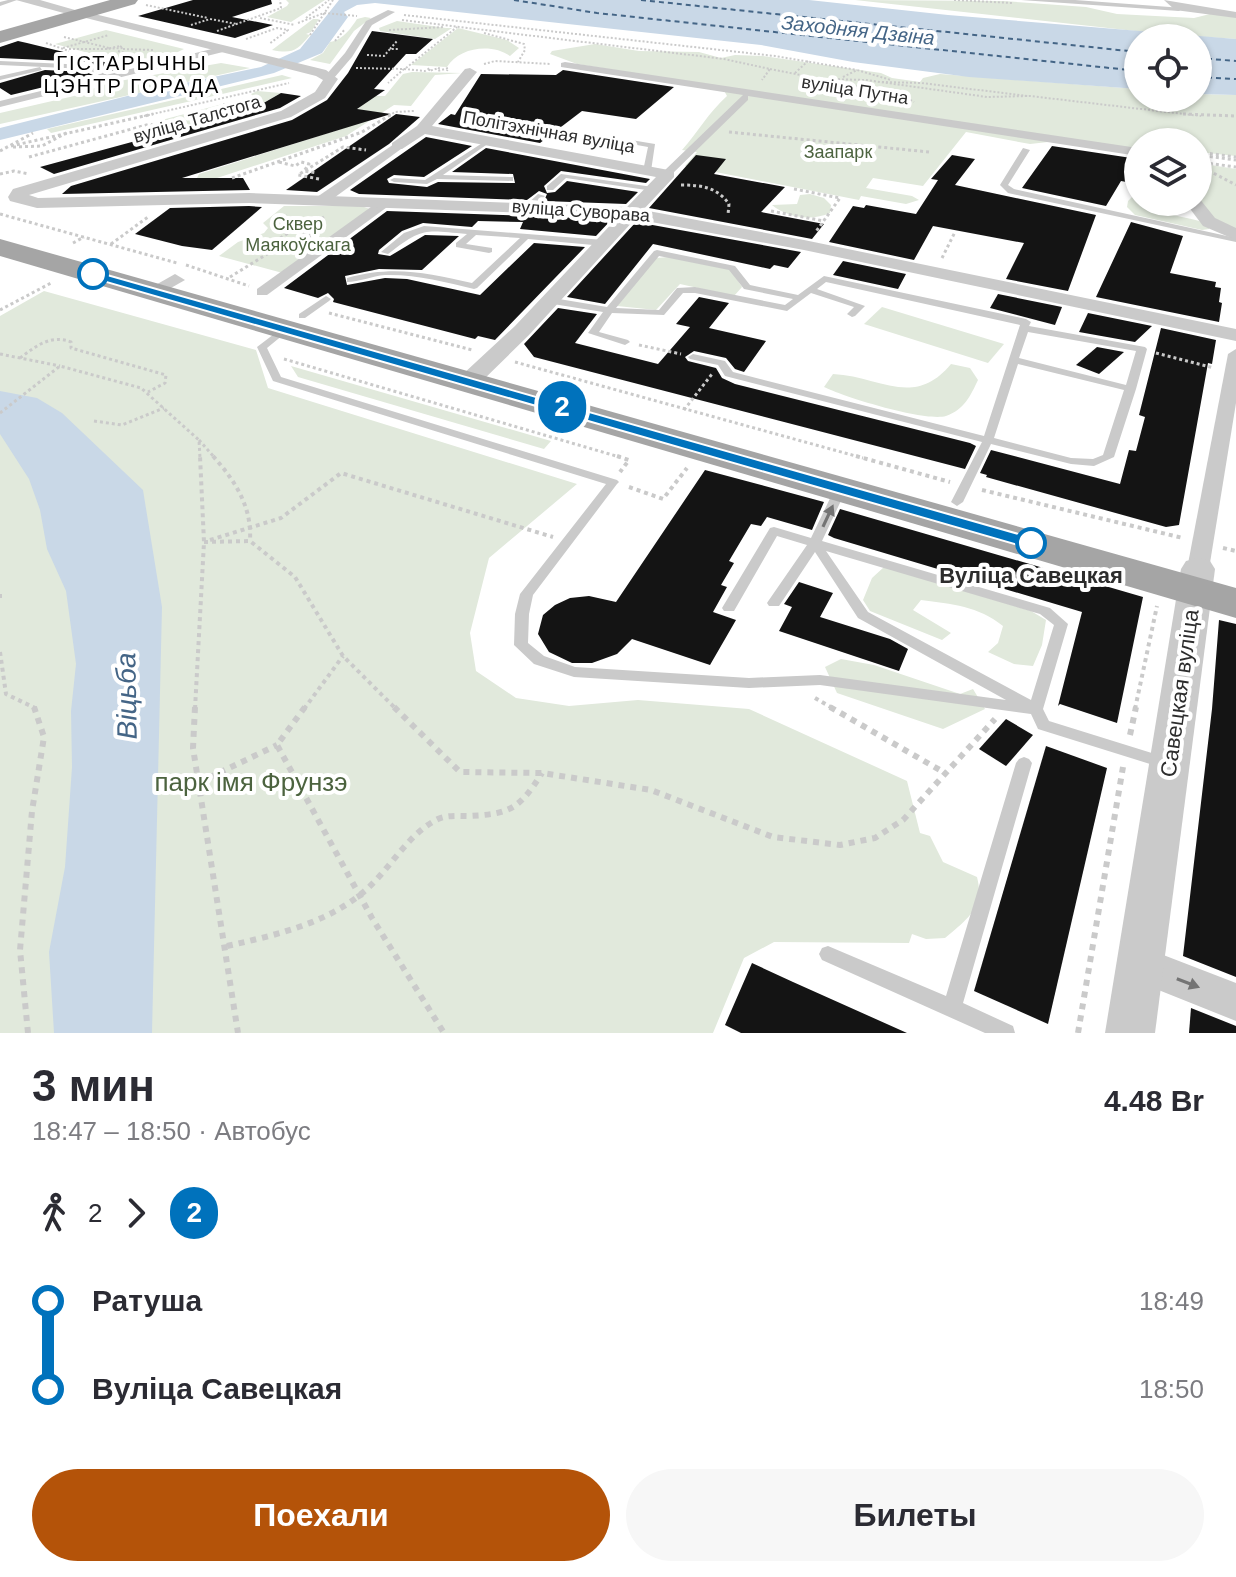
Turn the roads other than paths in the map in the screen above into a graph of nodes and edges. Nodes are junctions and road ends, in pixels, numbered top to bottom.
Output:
1 (14, 0) edge
2 (23, 0) edge
3 (106, 0) edge
4 (1025, 0) edge
5 (134, 2) edge
6 (0, 4) edge
7 (1175, 4) edge
8 (75, 12) junction
9 (391, 12) dead end
10 (1236, 15) edge
11 (0, 30) edge
12 (0, 37) edge
13 (224, 49) junction
14 (0, 63) edge
15 (565, 65) road end
16 (51, 66) junction
17 (470, 72) road end
18 (326, 75) junction
19 (0, 78) edge
20 (110, 78) junction
21 (744, 98) dead end
22 (0, 104) edge
23 (422, 129) junction
24 (595, 136) dead end
25 (487, 142) junction
26 (393, 150) joint
27 (1026, 150) dead end
28 (1124, 150) edge
29 (438, 177) junction
30 (510, 179) dead end
31 (394, 180) dead end
32 (650, 180) junction
33 (672, 180) joint
34 (550, 188) dead end
35 (19, 193) joint
36 (322, 200) junction
37 (387, 202) junction
38 (630, 212) junction
39 (1204, 216) edge
40 (0, 231) edge
41 (473, 233) junction
42 (526, 237) junction
43 (1236, 238) edge
44 (604, 243) junction
45 (0, 247) edge
46 (489, 250) dead end
47 (385, 252) dead end
48 (350, 280) dead end
49 (165, 286) junction
50 (810, 290) junction
51 (262, 292) dead end
52 (800, 298) junction
53 (553, 301) junction
54 (609, 310) junction
55 (305, 314) junction
56 (852, 314) dead end
57 (1026, 322) junction
58 (1236, 335) edge
59 (625, 342) road end
60 (693, 357) road end
61 (1014, 360) junction
62 (1234, 363) edge
63 (487, 369) junction
64 (1131, 389) junction
65 (988, 440) junction
66 (841, 488) junction
67 (961, 494) junction
68 (815, 543) junction
69 (1198, 576) edge
70 (774, 603) dead end
71 (1236, 603) edge
72 (729, 608) dead end
73 (1036, 709) junction
74 (1024, 763) dead end
75 (1169, 764) junction
76 (828, 954) dead end
77 (1140, 964) junction
78 (1236, 1002) edge
79 (952, 1008) junction
80 (1006, 1033) edge
81 (1130, 1033) edge

1 - 6 lane
2 - 8 street
3 - 8 main road
4 - 7 street
5 - 8 main road
7 - 10 street
8 - 11 main road
8 - 12 main road
8 - 13 street
9 - 18 street, вуліца Талстога
13 - 18 street
13 - 20 street
14 - 16 lane
15 - 28 street, вуліца Путна
16 - 19 lane
16 - 20 lane
17 - 23 street
18 - 35 street, вуліца Талстога
20 - 22 street
21 - 33 street
23 - 25 street, Політэхнічная вуліца
23 - 26 street
24 - 32 lane
25 - 29 lane
25 - 32 street, Політэхнічная вуліца
26 - 36 street
27 - 43 lane
29 - 30 lane
29 - 31 lane
32 - 33 street
32 - 34 lane
32 - 38 street
35 - 36 street, вуліца Суворава
36 - 37 street, вуліца Суворава
37 - 38 street, вуліца Суворава
37 - 51 street
38 - 44 street
38 - 58 street, вуліца Суворава
39 - 43 street
40 - 49 main road
41 - 42 lane
41 - 46 lane
41 - 47 lane
42 - 44 lane
42 - 48 lane
44 - 53 street
45 - 49 main road
49 - 55 main road
50 - 52 lane
50 - 56 lane
50 - 57 lane
52 - 54 lane
52 - 54 lane
53 - 54 lane
53 - 63 street
54 - 59 lane
55 - 63 main road
55 - 73 lane
57 - 61 lane
57 - 64 lane
60 - 65 lane
61 - 64 lane
61 - 65 lane
62 - 69 street, Савецкая вуліца
63 - 66 main road
63 - 67 main road
64 - 65 lane
65 - 67 lane
68 -> 66 lane
66 - 69 main road
67 - 69 main road
68 - 70 lane
68 - 72 lane
68 - 73 lane
68 - 73 lane
69 - 71 main road
69 - 75 street, Савецкая вуліца
73 - 75 lane
74 - 79 lane
75 - 77 street, Савецкая вуліца
76 - 79 lane
77 -> 78 street
77 - 81 street, Савецкая вуліца
79 - 80 lane

